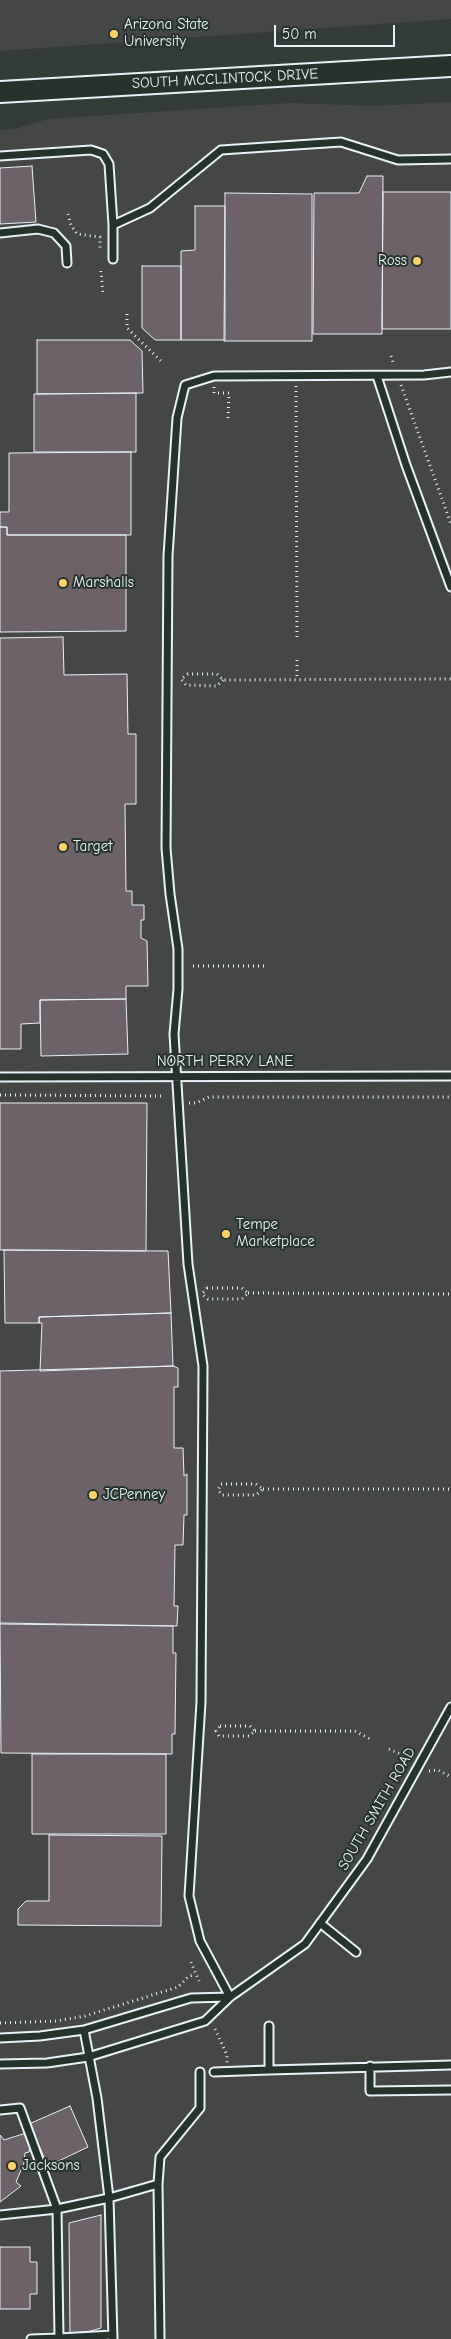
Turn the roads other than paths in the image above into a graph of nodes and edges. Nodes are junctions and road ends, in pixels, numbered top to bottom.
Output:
1 (451, 66) edge
2 (0, 92) edge
3 (0, 156) edge
4 (451, 158) edge
5 (113, 225) junction
6 (0, 232) edge
7 (113, 260) dead end
8 (67, 263) dead end
9 (451, 372) edge
10 (377, 376) junction
11 (451, 587) edge
12 (177, 1076) junction
13 (451, 1076) edge
14 (0, 1077) edge
15 (450, 1711) edge
16 (320, 1923) junction
17 (356, 1952) dead end
18 (230, 1997) junction
19 (269, 2026) dead end
20 (84, 2030) junction
21 (0, 2038) edge
22 (90, 2056) junction
23 (0, 2064) edge
24 (451, 2065) edge
25 (370, 2066) junction
26 (269, 2070) junction
27 (200, 2072) dead end
28 (214, 2072) dead end
29 (451, 2090) edge
30 (0, 2110) edge
31 (158, 2184) junction
32 (109, 2198) junction
33 (57, 2209) junction
34 (0, 2215) edge
35 (113, 2337) edge
36 (59, 2338) edge
37 (31, 2339) edge
38 (160, 2339) edge

1 - 2 main road, SOUTH MCCLINTOCK DRIVE
3 - 5 lane
4 - 5 lane
5 - 7 lane
6 - 8 lane
9 - 10 lane
10 - 11 lane
10 - 12 lane
12 - 13 lane, NORTH PERRY LANE
12 - 14 lane, NORTH PERRY LANE
12 - 18 lane
15 - 16 lane, SOUTH SMITH ROAD
16 - 17 lane
16 - 18 lane, SOUTH SMITH ROAD
18 - 20 lane
18 - 22 lane, SOUTH SMITH ROAD
19 - 26 lane
20 - 21 lane
20 - 22 lane
22 - 23 lane, SOUTH SMITH ROAD
22 - 32 lane
24 - 25 lane
25 - 26 lane
25 - 29 lane
26 - 28 lane
27 - 31 lane
30 - 33 lane
31 - 32 lane
31 - 38 lane
32 - 33 lane
32 - 35 lane
33 - 34 lane
33 - 36 lane
35 - 36 lane
36 - 37 lane

